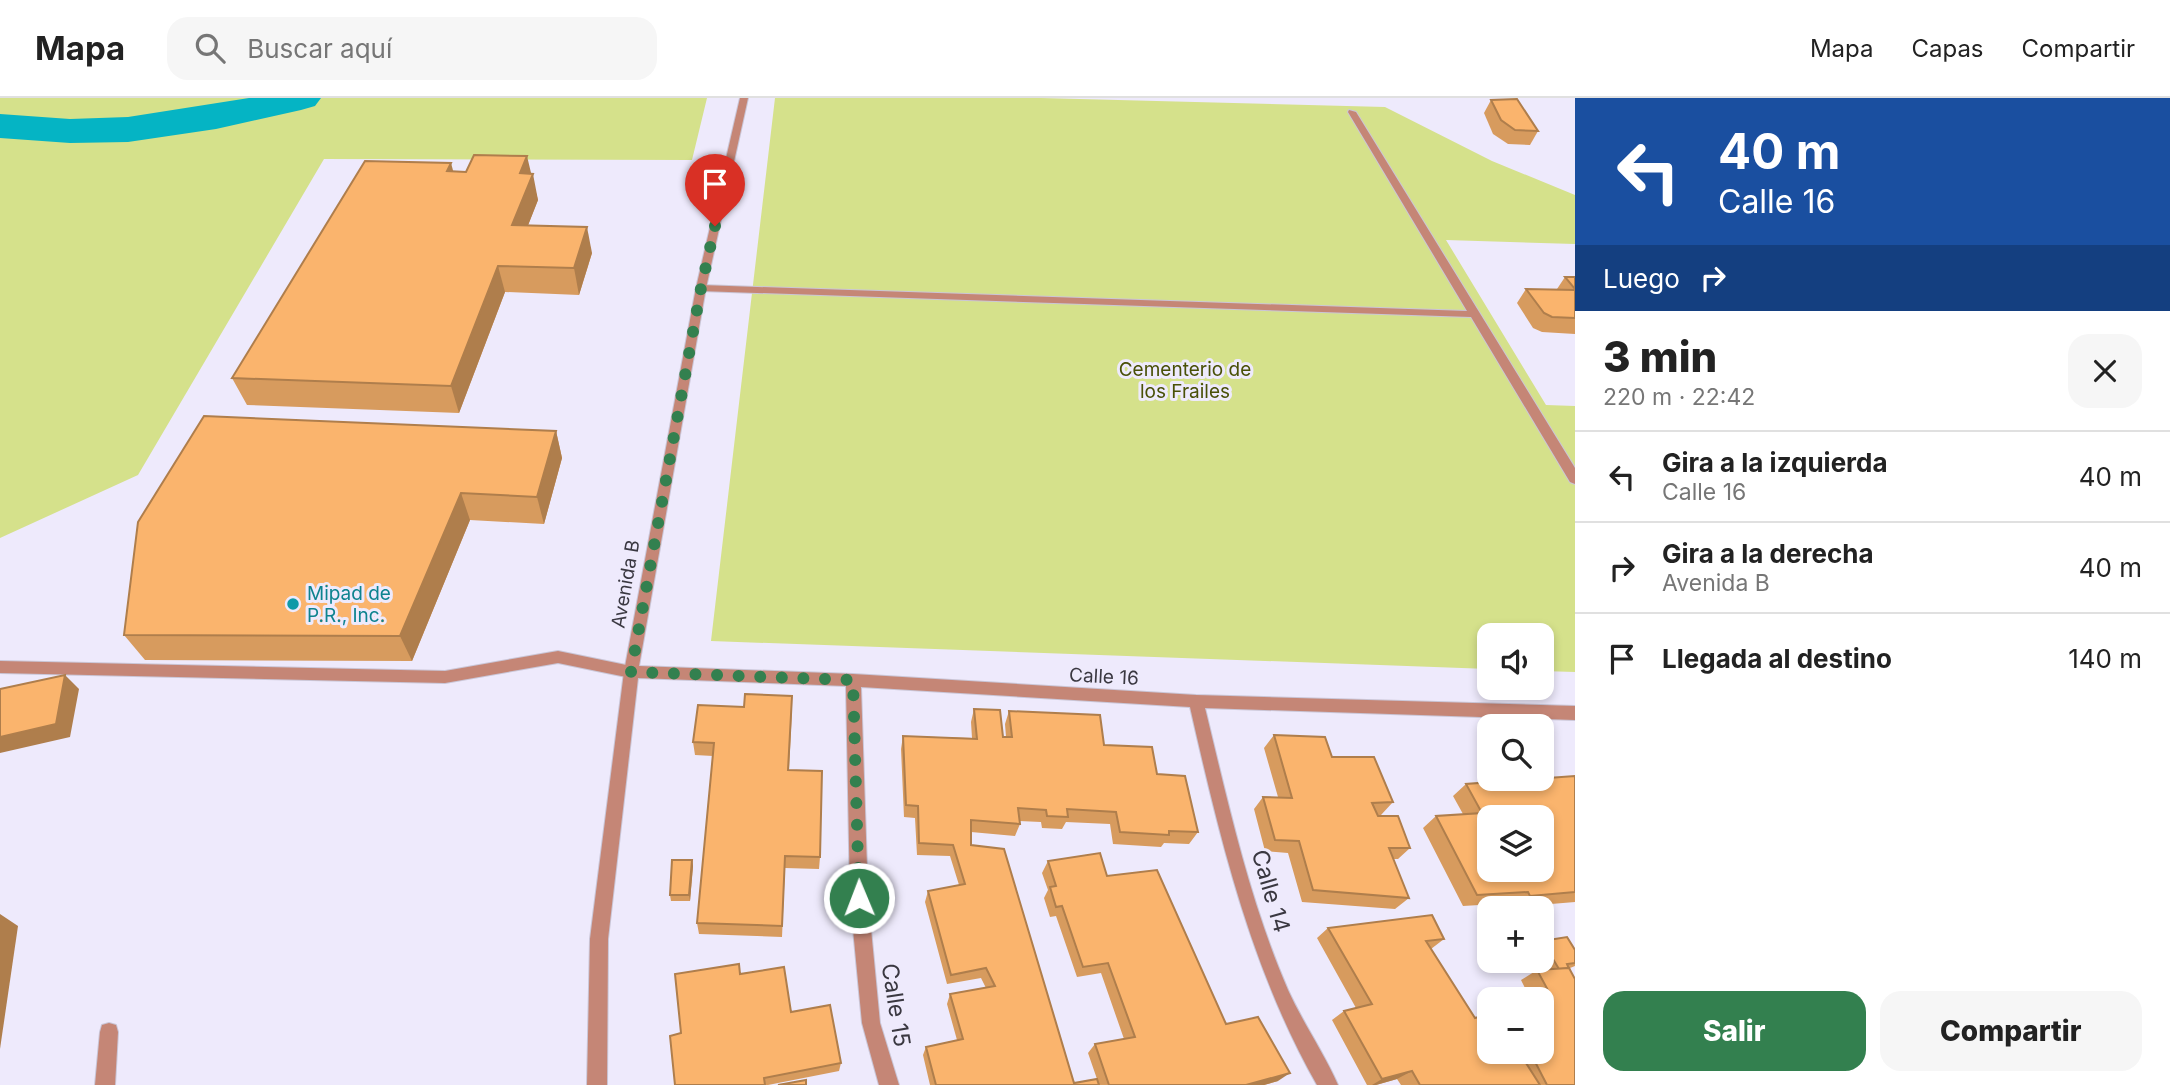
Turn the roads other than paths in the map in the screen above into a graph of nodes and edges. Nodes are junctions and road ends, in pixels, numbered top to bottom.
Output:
1 (744, 98) edge
2 (1352, 112) dead end
3 (701, 288) junction
4 (1472, 314) junction
5 (1575, 480) edge
6 (0, 667) edge
7 (631, 672) junction
8 (853, 680) junction
9 (1196, 701) junction
10 (1575, 713) edge
11 (109, 1032) dead end
12 (105, 1085) edge
13 (597, 1085) edge
14 (889, 1085) edge
15 (1328, 1085) edge

1 - 3 street, Avenida B
2 - 4 street
3 - 4 street
3 - 7 street, Avenida B
4 - 5 street
6 - 7 street, Calle 16
7 - 8 street, Calle 16
7 - 13 street, Avenida B
8 - 9 street, Calle 16
8 - 14 street, Calle 15
9 - 10 street, Calle 16
9 - 15 street, Calle 14
11 - 12 street

